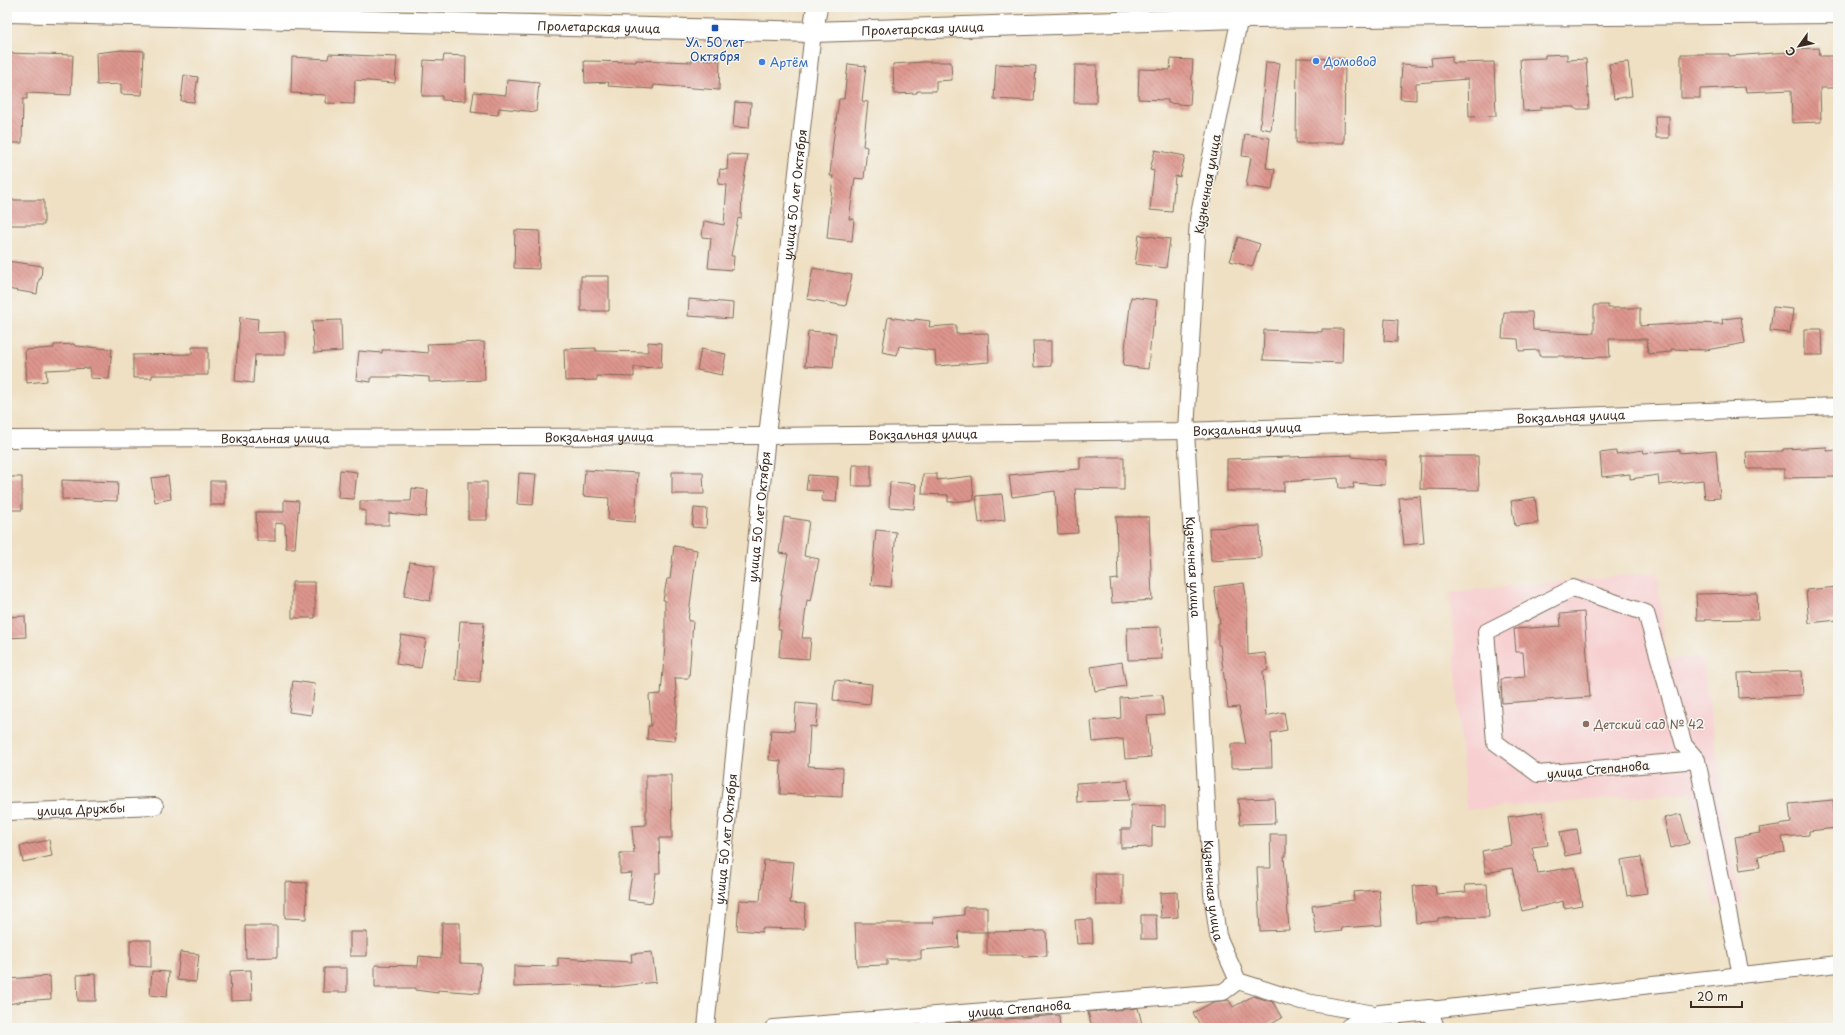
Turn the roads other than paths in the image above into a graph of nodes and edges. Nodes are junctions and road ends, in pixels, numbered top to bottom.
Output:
1 (817, 7) edge
2 (7, 12) edge
3 (1241, 12) edge
4 (1838, 13) edge
5 (813, 32) junction
6 (1838, 406) edge
7 (1186, 431) junction
8 (767, 436) junction
9 (7, 439) edge
10 (1697, 760) junction
11 (155, 806) dead end
12 (7, 812) edge
13 (1838, 964) edge
14 (1741, 974) junction
15 (1238, 981) junction
16 (1380, 1015) junction
17 (1433, 1019) edge
18 (706, 1028) edge
19 (773, 1028) edge
20 (1350, 1028) edge

1 - 5 main road, улица 50 лет Октября
2 - 5 main road, Пролетарская улица
3 - 4 main road, Пролетарская улица
3 - 5 main road, Пролетарская улица
3 - 7 street, Кузнечная улица
5 - 8 street, улица 50 лет Октября
6 - 7 street, Вокзальная улица
7 - 8 street, Вокзальная улица
7 - 15 street, Кузнечная улица
8 - 9 street, Вокзальная улица
8 - 18 street, улица 50 лет Октября
10 - 10 street, улица Степанова
10 - 14 street, улица Степанова
11 - 12 street, улица Дружбы
13 - 14 street
14 - 17 street
15 - 16 street
15 - 19 street, улица Степанова
16 - 17 main road
16 - 20 main road

